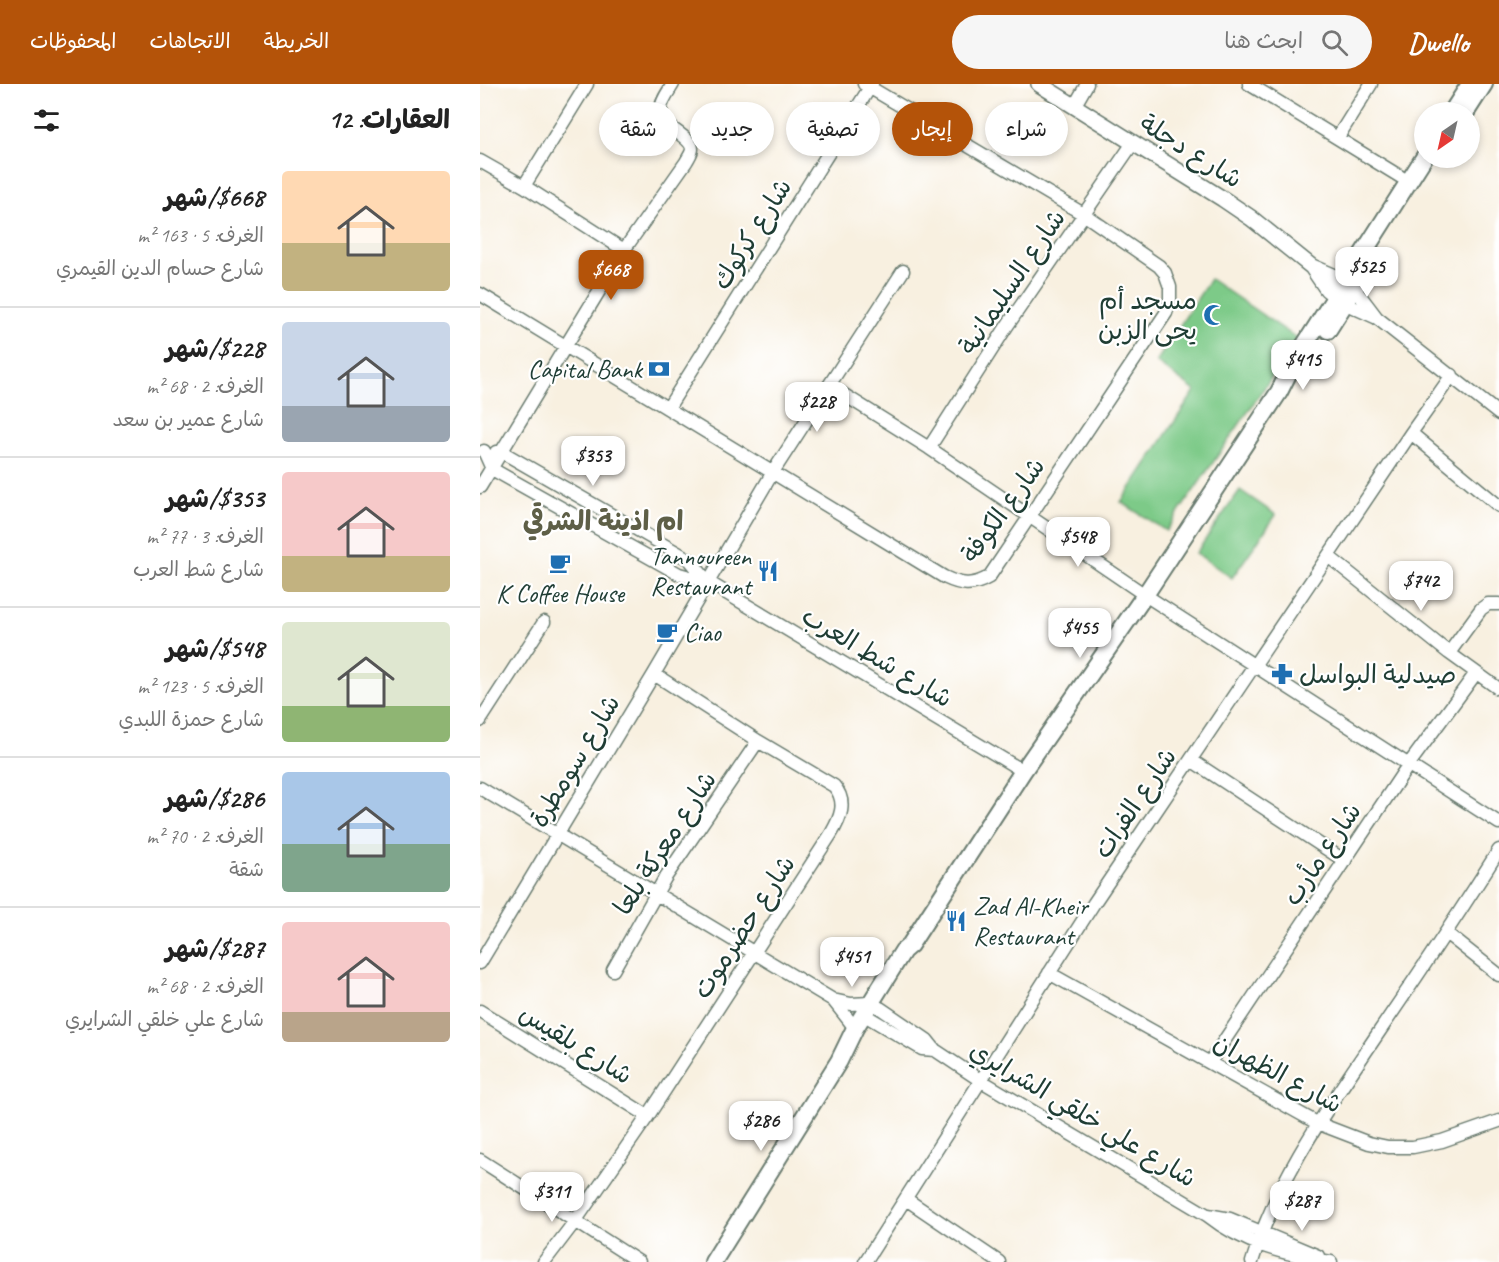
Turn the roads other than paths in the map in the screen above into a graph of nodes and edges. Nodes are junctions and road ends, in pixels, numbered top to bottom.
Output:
1 (587, 84) edge
2 (673, 84) edge
3 (1039, 84) edge
4 (1087, 84) edge
5 (1249, 84) edge
6 (1371, 84) edge
7 (1470, 84) edge
8 (1484, 84) edge
9 (869, 85) edge
10 (1270, 89) edge
11 (1458, 102) edge
12 (1472, 102) edge
13 (1075, 105) junction
14 (1338, 137) junction
15 (1133, 143) junction
16 (480, 161) edge
17 (1418, 168) edge
18 (1430, 168) edge
19 (1409, 182) junction
20 (524, 186) junction
21 (1085, 215) junction
22 (624, 250) junction
23 (903, 272) dead end
24 (1346, 293) junction
25 (480, 294) edge
26 (567, 346) junction
27 (1452, 375) junction
28 (830, 386) junction
29 (668, 408) junction
30 (1499, 414) edge
31 (1411, 433) junction
32 (929, 448) junction
33 (482, 450) edge
34 (501, 452) junction
35 (492, 469) junction
36 (773, 472) junction
37 (480, 488) edge
38 (1499, 506) edge
39 (1029, 517) junction
40 (1328, 556) junction
41 (708, 582) junction
42 (1145, 595) junction
43 (1499, 604) edge
44 (544, 622) dead end
45 (1449, 653) junction
46 (1254, 665) junction
47 (1476, 673) junction
48 (654, 674) junction
49 (1499, 689) edge
50 (480, 721) edge
51 (758, 741) junction
52 (1191, 760) junction
53 (1410, 764) junction
54 (1023, 771) junction
55 (480, 788) edge
56 (1499, 823) edge
57 (558, 834) junction
58 (1499, 850) edge
59 (1345, 861) junction
60 (655, 893) junction
61 (1446, 933) junction
62 (754, 952) junction
63 (480, 963) edge
64 (612, 970) dead end
65 (1049, 973) junction
66 (1499, 975) edge
67 (833, 1000) junction
68 (480, 1011) edge
69 (868, 1014) junction
70 (1210, 1062) junction
71 (980, 1080) junction
72 (648, 1116) junction
73 (1499, 1121) edge
74 (1317, 1123) junction
75 (480, 1160) edge
76 (906, 1199) junction
77 (1208, 1215) junction
78 (576, 1220) junction
79 (1261, 1231) junction
80 (1257, 1245) junction
81 (984, 1258) edge
82 (544, 1262) edge
83 (639, 1262) edge
84 (713, 1262) edge
85 (865, 1262) edge
86 (999, 1262) edge
87 (1252, 1262) edge
88 (1331, 1262) edge

1 - 20 street
2 - 22 street
3 - 13 street, شارع دجلة
4 - 13 street
5 - 10 street
6 - 14 street
7 - 11 main road
8 - 12 main road
9 - 21 street, شارع الكوفة
9 - 29 street, شارع كركوك
10 - 14 street
13 - 15 street, شارع دجلة
14 - 19 street
15 - 21 street, شارع السليمانية
15 - 24 street, شارع دجلة
16 - 20 street
17 - 19 main road
18 - 24 main road
19 - 24 main road
20 - 22 street
21 - 32 street, شارع السليمانية
21 - 39 street, شارع الكوفة
22 - 26 street
23 - 28 street, شارع سومطرة
24 - 27 street
24 - 42 main road
25 - 26 street, شارع الكوفة
26 - 29 street, شارع الكوفة
26 - 34 street
27 - 30 street
27 - 31 street, شارع الفرات
28 - 32 street
28 - 36 street, شارع سومطرة
29 - 36 street, شارع الكوفة
31 - 38 street
31 - 40 street, شارع الفرات
32 - 39 street
33 - 34 street, شارع شط العرب
33 - 35 street, شارع شط العرب
34 - 35 street
34 - 41 street, شارع شط العرب
35 - 37 street
35 - 41 street, شارع شط العرب
36 - 39 street, شارع الكوفة
36 - 41 street, شارع سومطرة
39 - 42 street
40 - 45 street
40 - 46 street, شارع الفرات
41 - 48 street, شارع سومطرة
41 - 54 street, شارع شط العرب
42 - 46 street
42 - 54 main road
43 - 45 street
44 - 50 street
45 - 47 street
46 - 52 street, شارع الفرات
46 - 53 street
47 - 49 street
47 - 53 street, شارع مأرب
48 - 51 street, شارع حضرموت
48 - 57 street, شارع سومطرة
51 - 60 street, شارع معركة بلعا
51 - 62 street, شارع حضرموت
52 - 59 street
52 - 65 street, شارع الفرات
53 - 56 street
53 - 59 street, شارع مأرب
54 - 69 main road
55 - 57 street
57 - 60 street
57 - 63 street, شارع سومطرة
58 - 61 street
59 - 70 street, شارع مأرب
60 - 62 street
60 - 64 street, شارع معركة بلعا
61 - 66 street
61 - 74 street
62 - 67 street
62 - 72 street, شارع حضرموت
65 - 70 street, شارع الظهران
65 - 71 street, شارع الفرات
67 - 69 street
67 - 69 street
68 - 72 street, شارع بلقيس
69 - 71 street, شارع علي خلقي الشرايري
69 - 84 main road
70 - 74 street, شارع الظهران
71 - 76 street, شارع الفرات
71 - 77 street, شارع علي خلقي الشرايري
72 - 78 street, شارع حضرموت
73 - 74 street, شارع الظهران
74 - 79 street
75 - 78 street
76 - 81 street
76 - 85 street, شارع الفرات
77 - 79 street, شارع علي خلقي الشرايري
77 - 80 street, شارع علي خلقي الشرايري
78 - 82 street, شارع حضرموت
78 - 83 street
79 - 80 street
79 - 88 street, شارع علي خلقي الشرايري
80 - 87 street
80 - 88 street, شارع علي خلقي الشرايري
81 - 86 street

